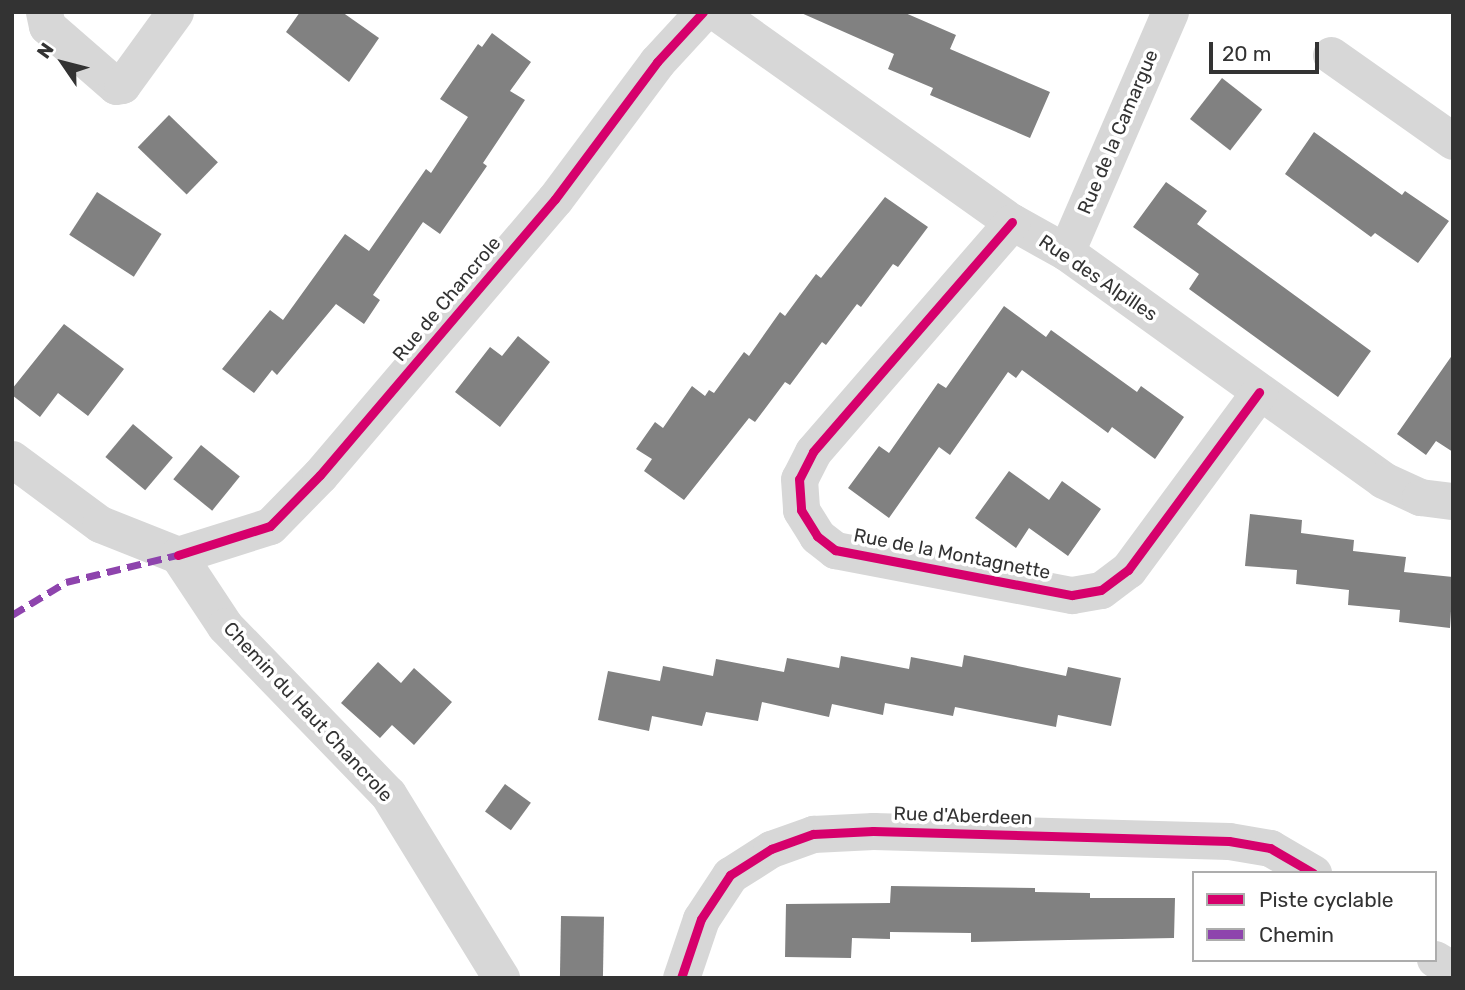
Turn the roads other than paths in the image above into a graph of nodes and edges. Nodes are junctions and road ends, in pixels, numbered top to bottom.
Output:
1 (44, 12) edge
2 (175, 12) edge
3 (703, 12) edge
4 (716, 12) edge
5 (1170, 12) edge
6 (1331, 55) dead end
7 (1453, 141) edge
8 (1012, 222) junction
9 (1066, 252) junction
10 (1259, 392) junction
11 (12, 459) edge
12 (1453, 501) edge
13 (178, 555) junction
14 (1310, 871) edge
15 (1437, 960) edge
16 (1453, 970) edge
17 (501, 978) edge
18 (681, 978) edge

1 - 2 street
3 - 13 street, Rue de Chancrole
4 - 8 street, Rue des Alpilles
5 - 9 street, Rue de la Camargue
6 - 7 street
8 - 9 street, Rue des Alpilles
8 - 10 street, Rue de la Montagnette
9 - 10 street, Rue des Alpilles
10 - 12 street, Rue des Alpilles
11 - 13 street
13 - 17 street, Chemin du Haut Chancrole
14 - 18 street, Rue d'Aberdeen
15 - 16 street

